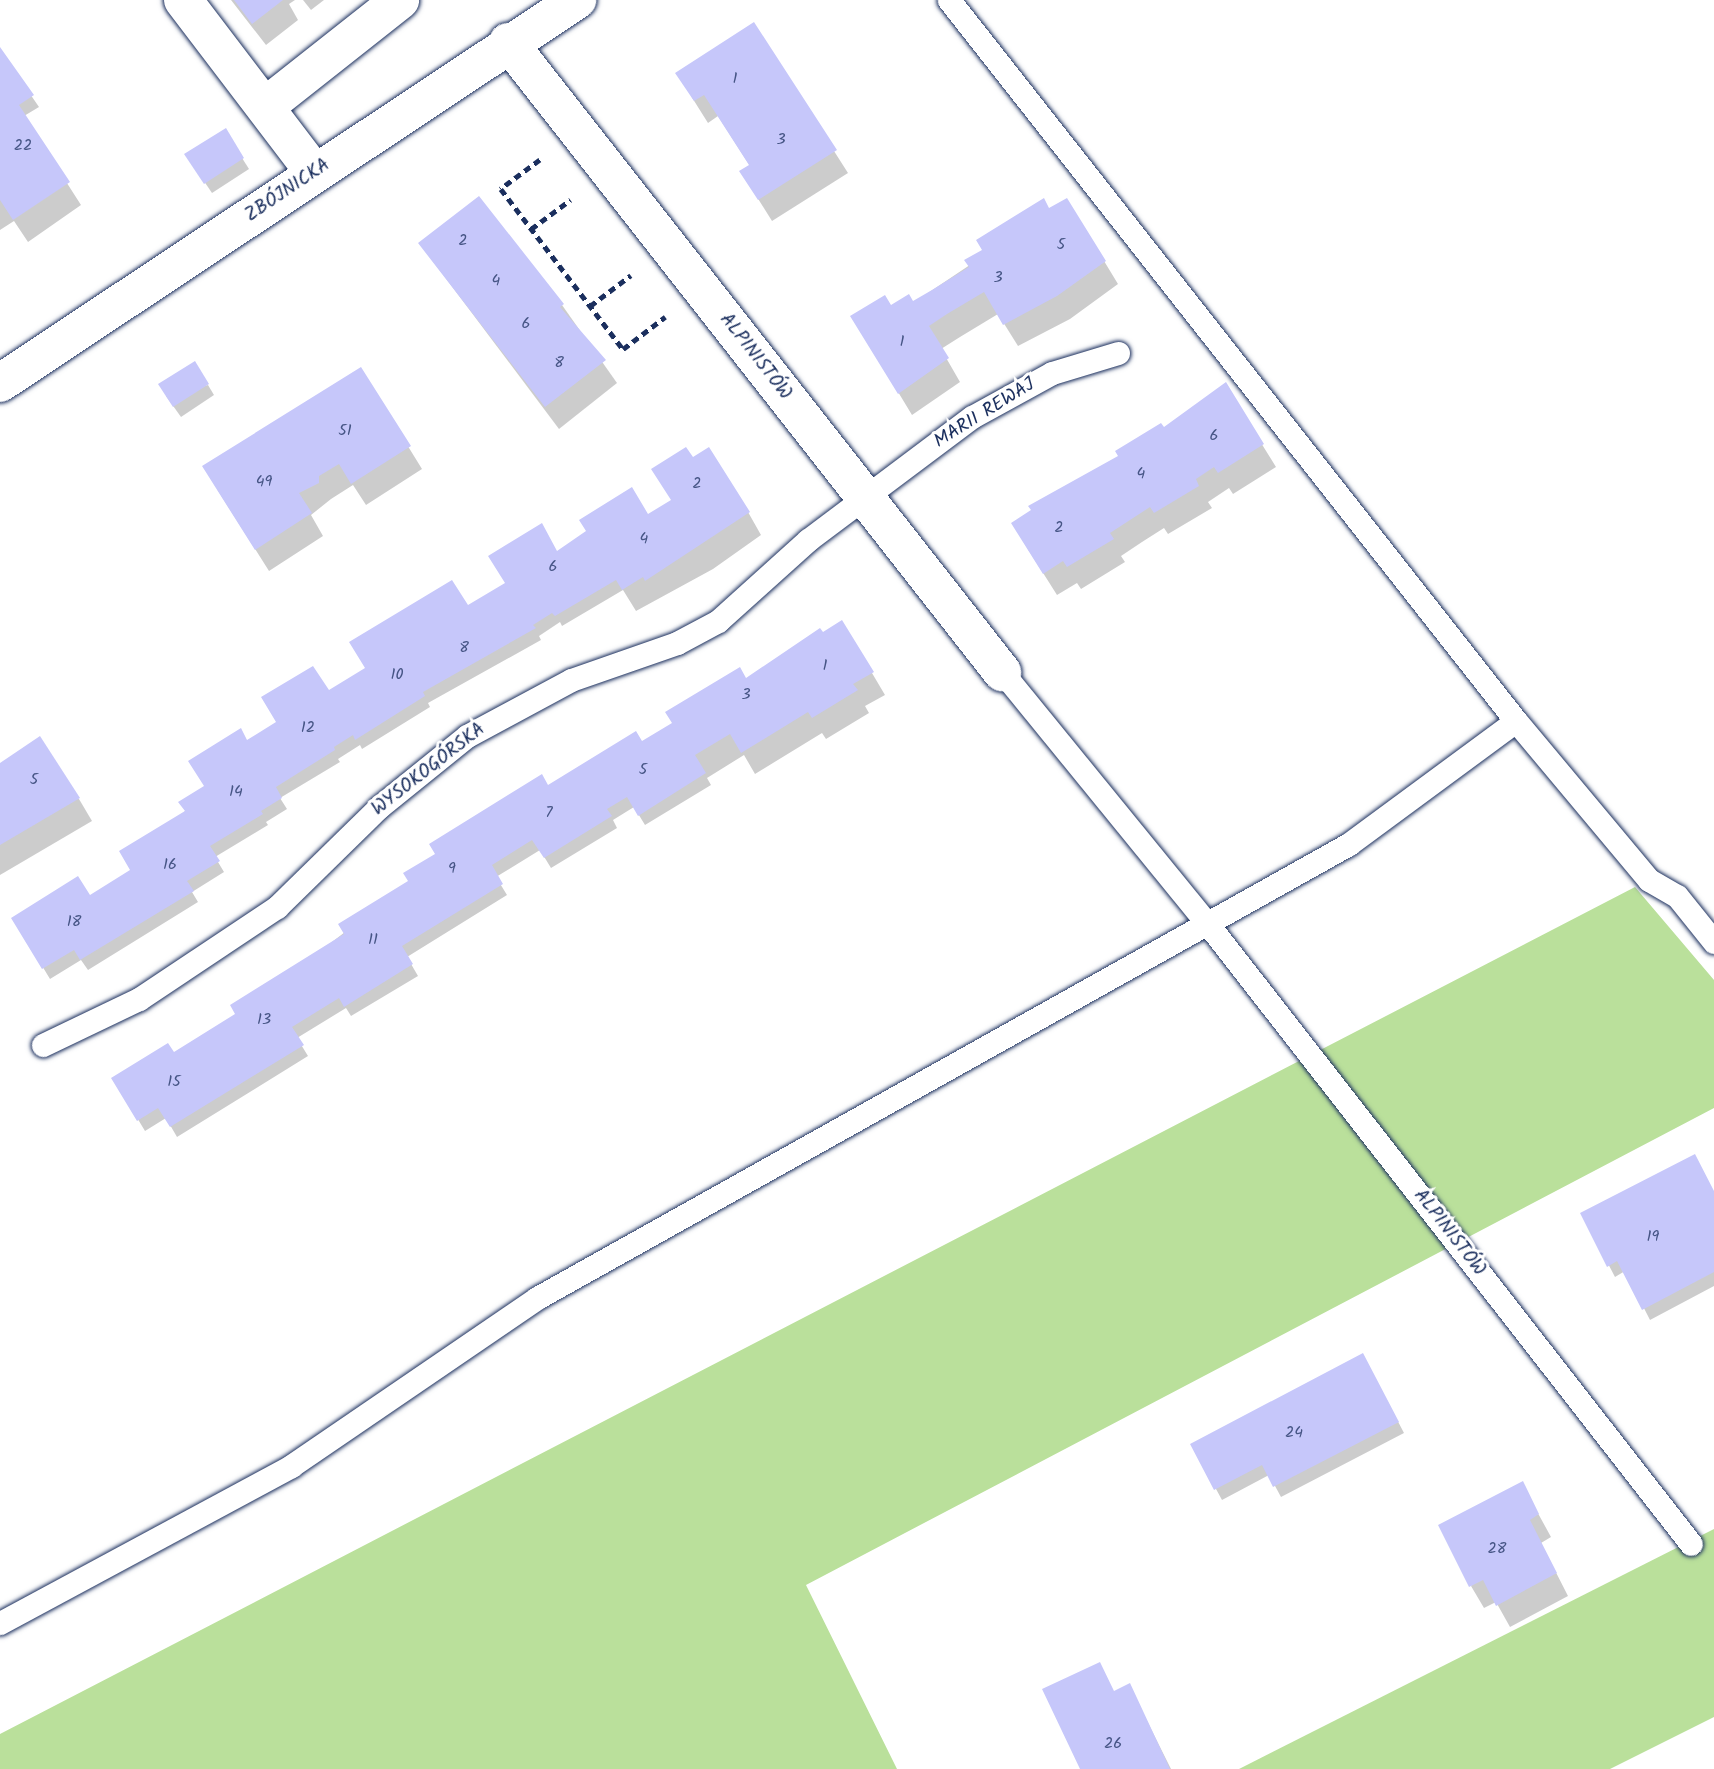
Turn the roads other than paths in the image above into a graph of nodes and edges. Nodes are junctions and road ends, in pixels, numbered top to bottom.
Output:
1 (183, 0) edge
2 (400, 0) edge
3 (577, 0) edge
4 (949, 0) edge
5 (509, 42) junction
6 (266, 106) junction
7 (315, 173) junction
8 (1118, 353) dead end
9 (0, 383) edge
10 (863, 498) junction
11 (1002, 672) joint
12 (1516, 721) junction
13 (1207, 923) junction
14 (1714, 942) edge
15 (43, 1045) dead end
16 (1691, 1544) dead end
17 (0, 1623) edge

1 - 6 street
2 - 6 street
3 - 5 street, ZBÓJNICKA
4 - 12 lane
5 - 7 street, ZBÓJNICKA
5 - 10 street, ALPINISTÓW
6 - 7 street
7 - 9 street, ZBÓJNICKA
8 - 10 lane, MARII REWAJ
10 - 11 street, ALPINISTÓW
10 - 15 lane, WYSOKOGÓRSKA
11 - 13 lane, ALPINISTÓW
12 - 13 lane
12 - 14 lane
13 - 16 lane, ALPINISTÓW
13 - 17 lane

